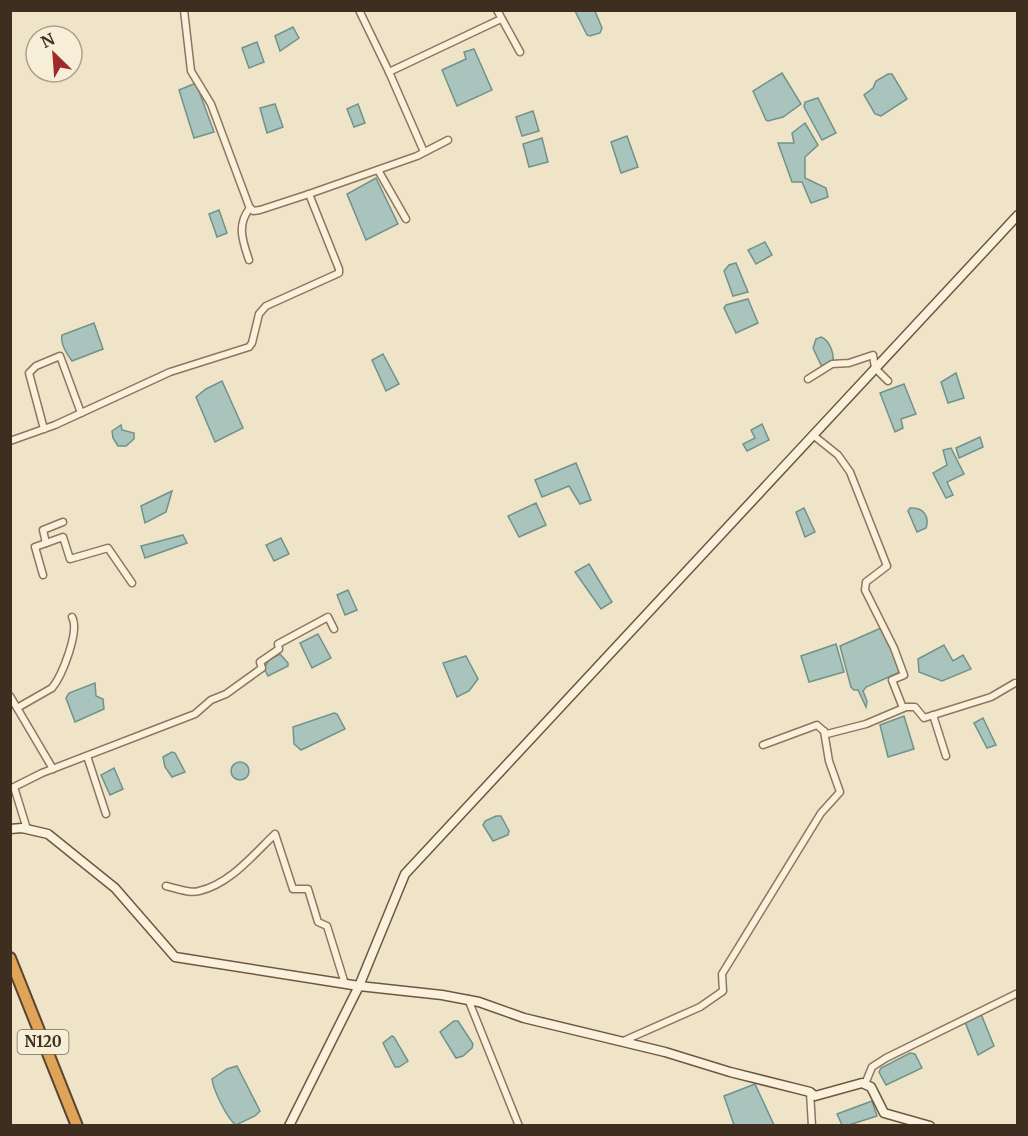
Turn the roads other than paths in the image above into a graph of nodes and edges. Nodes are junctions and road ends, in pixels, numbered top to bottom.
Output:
1 (184, 10) edge
2 (359, 10) edge
3 (497, 10) edge
4 (501, 19) junction
5 (520, 52) dead end
6 (389, 72) junction
7 (448, 140) dead end
8 (424, 152) junction
9 (378, 170) junction
10 (309, 194) junction
11 (250, 208) junction
12 (1017, 215) edge
13 (406, 219) dead end
14 (249, 260) dead end
15 (875, 368) junction
16 (808, 379) dead end
17 (888, 381) dead end
18 (81, 413) junction
19 (44, 429) junction
20 (813, 435) junction
21 (10, 441) edge
22 (63, 522) dead end
23 (46, 543) junction
24 (43, 574) dead end
25 (132, 583) dead end
26 (72, 616) dead end
27 (334, 629) dead end
28 (1017, 685) edge
29 (10, 696) edge
30 (16, 708) junction
31 (903, 708) junction
32 (933, 715) junction
33 (824, 731) junction
34 (763, 745) dead end
35 (87, 756) junction
36 (946, 756) dead end
37 (53, 769) junction
38 (106, 814) dead end
39 (10, 829) edge
40 (27, 829) junction
41 (166, 886) dead end
42 (10, 958) edge
43 (345, 984) junction
44 (359, 986) junction
45 (1017, 993) edge
46 (468, 999) junction
47 (621, 1042) junction
48 (865, 1084) junction
49 (810, 1092) junction
50 (77, 1125) edge
51 (289, 1125) edge
52 (519, 1125) edge
53 (812, 1125) edge
54 (930, 1125) edge

1 - 11 street
2 - 6 street
3 - 4 street
4 - 5 street
4 - 6 street
6 - 8 street
7 - 8 street
8 - 9 street
9 - 10 street
9 - 13 street
10 - 11 street
10 - 18 street
11 - 14 street
12 - 15 street
15 - 16 street
15 - 17 street
15 - 20 street
18 - 19 street
18 - 19 street
19 - 21 street
20 - 31 street
20 - 44 street
22 - 23 street
23 - 24 street
23 - 25 street
26 - 30 street
27 - 35 street
28 - 32 street
29 - 30 street
30 - 37 street
31 - 32 street
31 - 33 street
32 - 36 street
33 - 34 street
33 - 47 street
35 - 37 street
35 - 38 street
37 - 40 street
39 - 40 street
40 - 43 street
41 - 43 street
42 - 50 highway, N120
43 - 44 street
44 - 46 street
44 - 51 street
45 - 48 street
46 - 47 street
46 - 52 street
47 - 49 street
48 - 49 street
48 - 54 street
49 - 53 street

